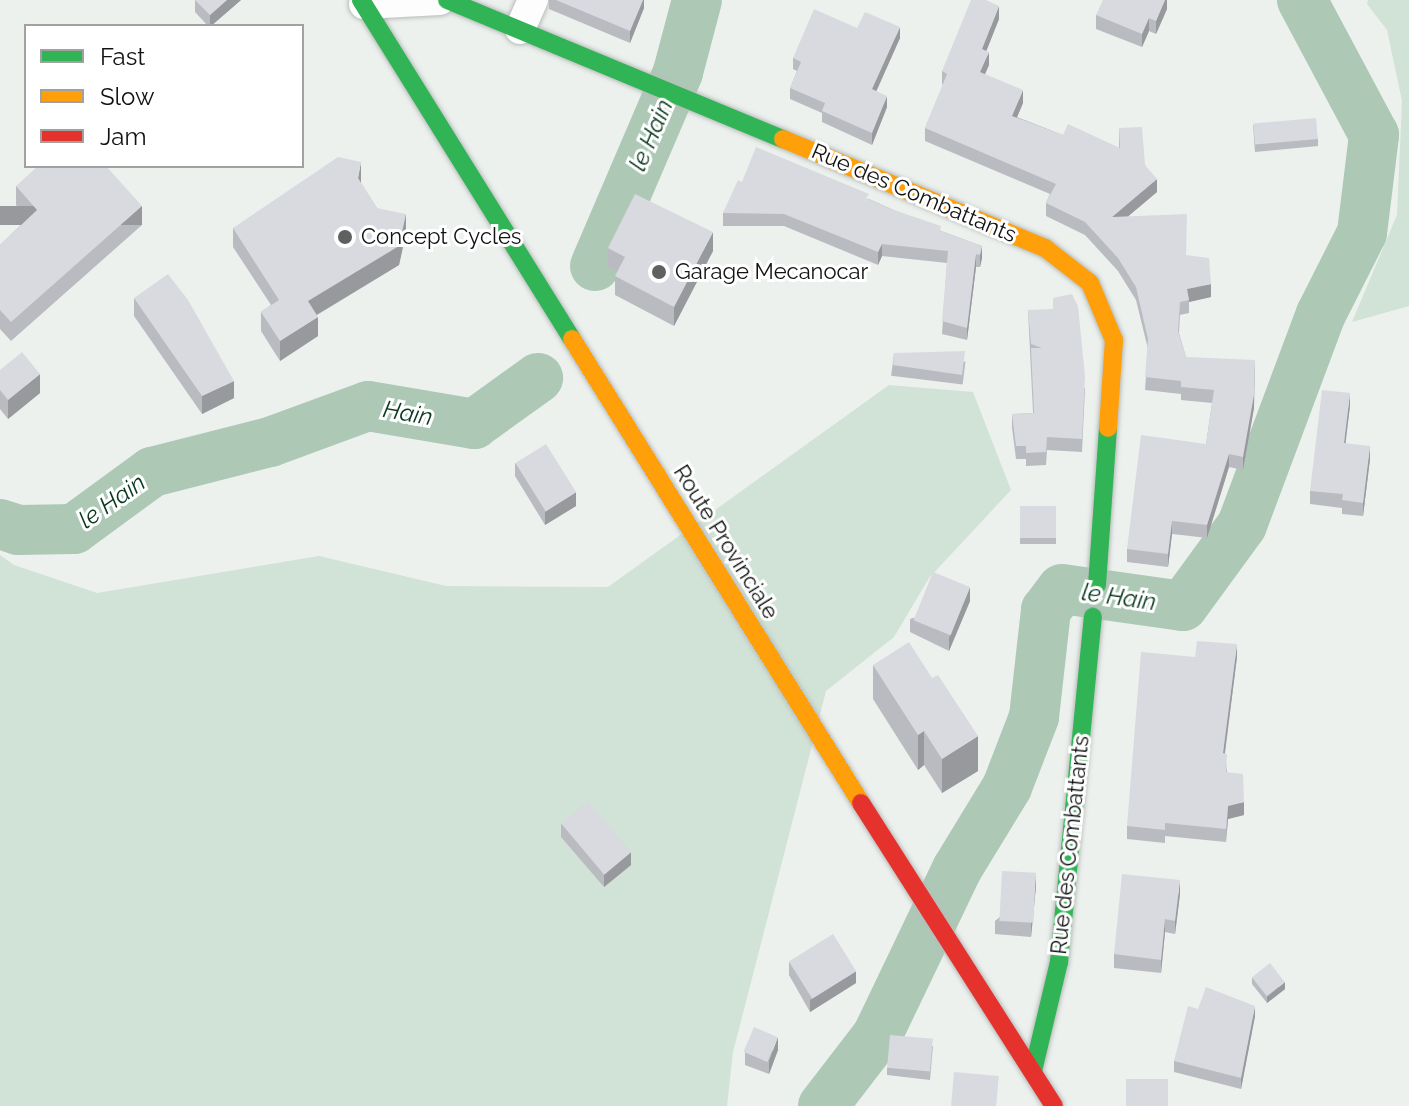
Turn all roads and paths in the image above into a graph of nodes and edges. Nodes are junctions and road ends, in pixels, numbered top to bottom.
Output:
1 (440, 0) edge
2 (447, 0) edge
3 (533, 0) edge
4 (362, 2) edge
5 (520, 29) junction
6 (1097, 585) dead end
7 (1093, 617) dead end
8 (1033, 1071) junction
9 (1054, 1106) edge

1 - 4 street
2 - 5 street, Rue des Combattants
3 - 5 street
4 - 8 street, Route Provinciale
5 - 6 street, Rue des Combattants
7 - 8 street, Rue des Combattants
8 - 9 street, Route Provinciale

